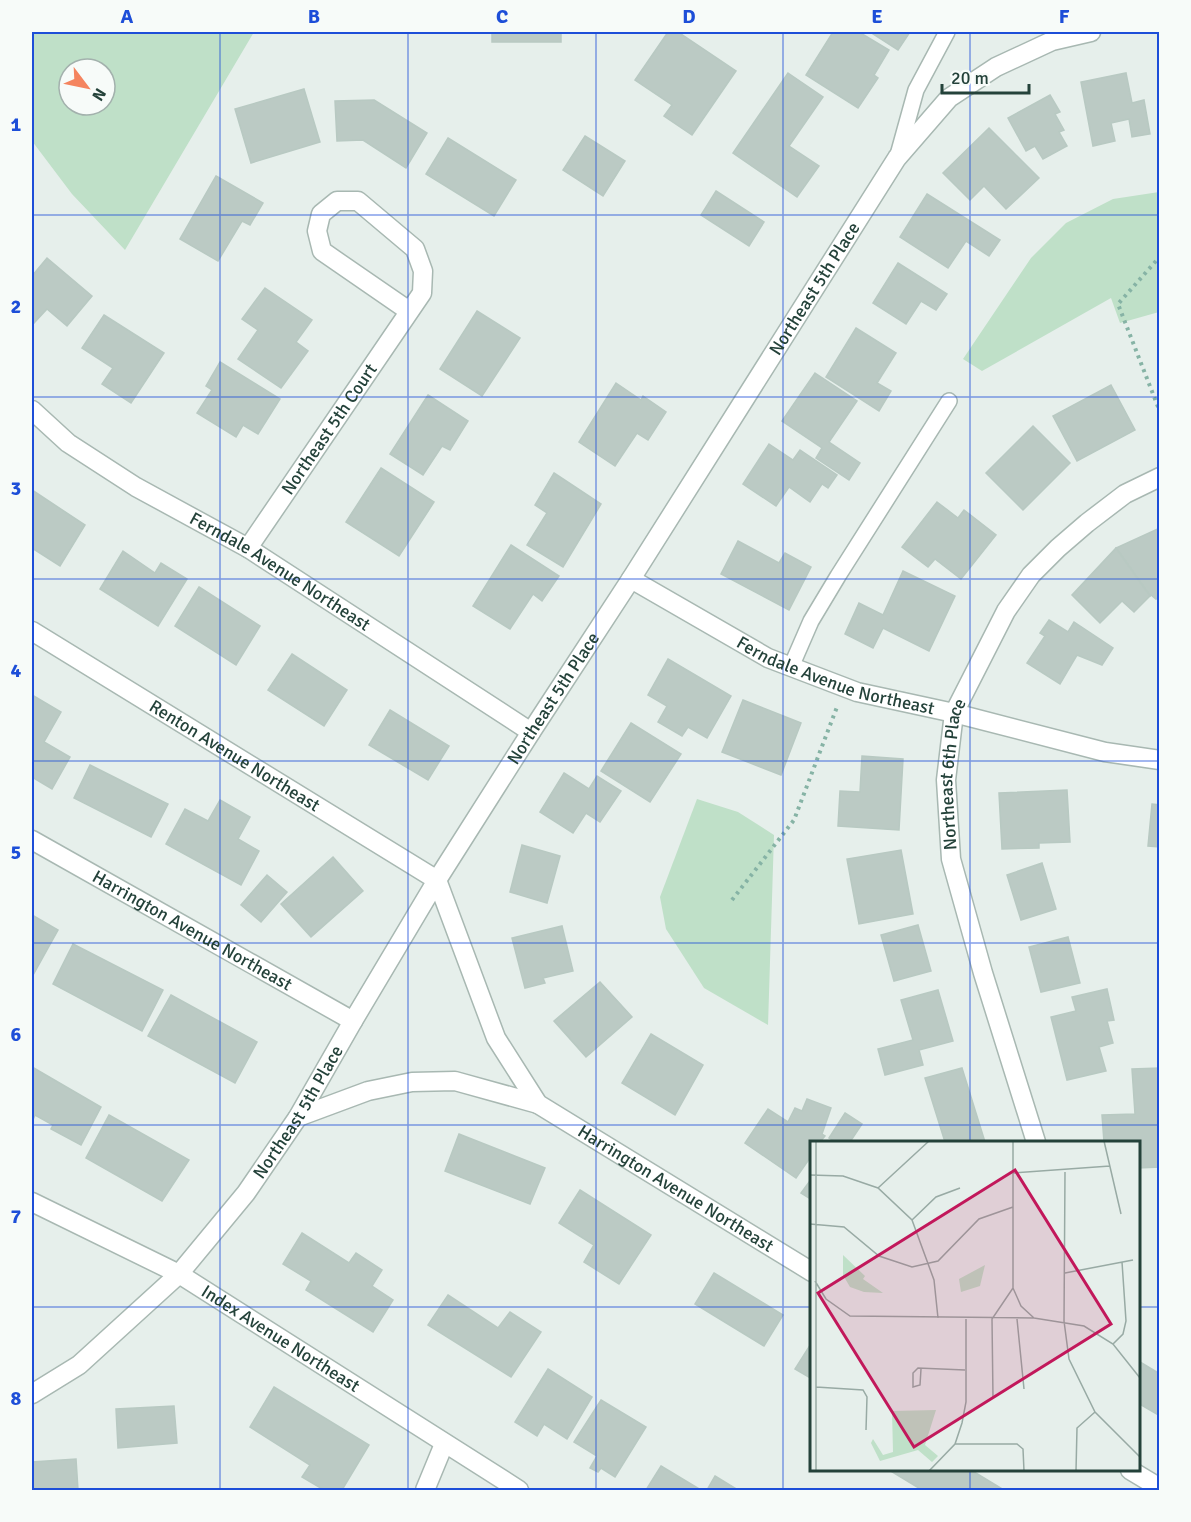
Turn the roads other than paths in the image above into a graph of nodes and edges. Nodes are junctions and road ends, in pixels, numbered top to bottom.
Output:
1 (947, 32) edge
2 (1091, 32) edge
3 (897, 158) junction
4 (409, 311) junction
5 (949, 400) dead end
6 (32, 410) edge
7 (1160, 477) edge
8 (248, 548) junction
9 (631, 579) junction
10 (32, 631) edge
11 (791, 667) junction
12 (954, 713) junction
13 (531, 732) junction
14 (1160, 760) edge
15 (32, 840) edge
16 (437, 880) junction
17 (352, 1021) junction
18 (538, 1104) junction
19 (298, 1117) junction
20 (1035, 1141) edge
21 (32, 1202) edge
22 (810, 1271) edge
23 (179, 1274) junction
24 (32, 1394) edge
25 (444, 1443) junction
26 (1132, 1471) edge
27 (1160, 1488) edge
28 (425, 1491) edge
29 (519, 1491) edge

1 - 3 lane
2 - 3 street, Northeast 5th Place
3 - 9 street, Northeast 5th Place
4 - 4 street, Northeast 5th Court
4 - 8 street, Northeast 5th Court
5 - 11 lane
6 - 8 street, Ferndale Avenue Northeast
7 - 12 street, Northeast 6th Place
8 - 13 street, Ferndale Avenue Northeast
9 - 11 street, Ferndale Avenue Northeast
9 - 13 street, Northeast 5th Place
10 - 16 street, Renton Avenue Northeast
11 - 12 street, Ferndale Avenue Northeast
12 - 14 street, Ferndale Avenue Northeast
12 - 20 street, Northeast 6th Place
13 - 16 street, Northeast 5th Place
15 - 17 street, Harrington Avenue Northeast
16 - 17 street, Northeast 5th Place
16 - 18 street, Harrington Avenue Northeast
17 - 19 street, Northeast 5th Place
18 - 19 street, Harrington Avenue Northeast
18 - 22 street, Harrington Avenue Northeast
19 - 23 street, Northeast 5th Place
21 - 23 street, Index Avenue Northeast
23 - 24 street, Northeast 5th Place
23 - 25 street, Index Avenue Northeast
25 - 28 street
25 - 29 street, Index Avenue Northeast
26 - 27 street

